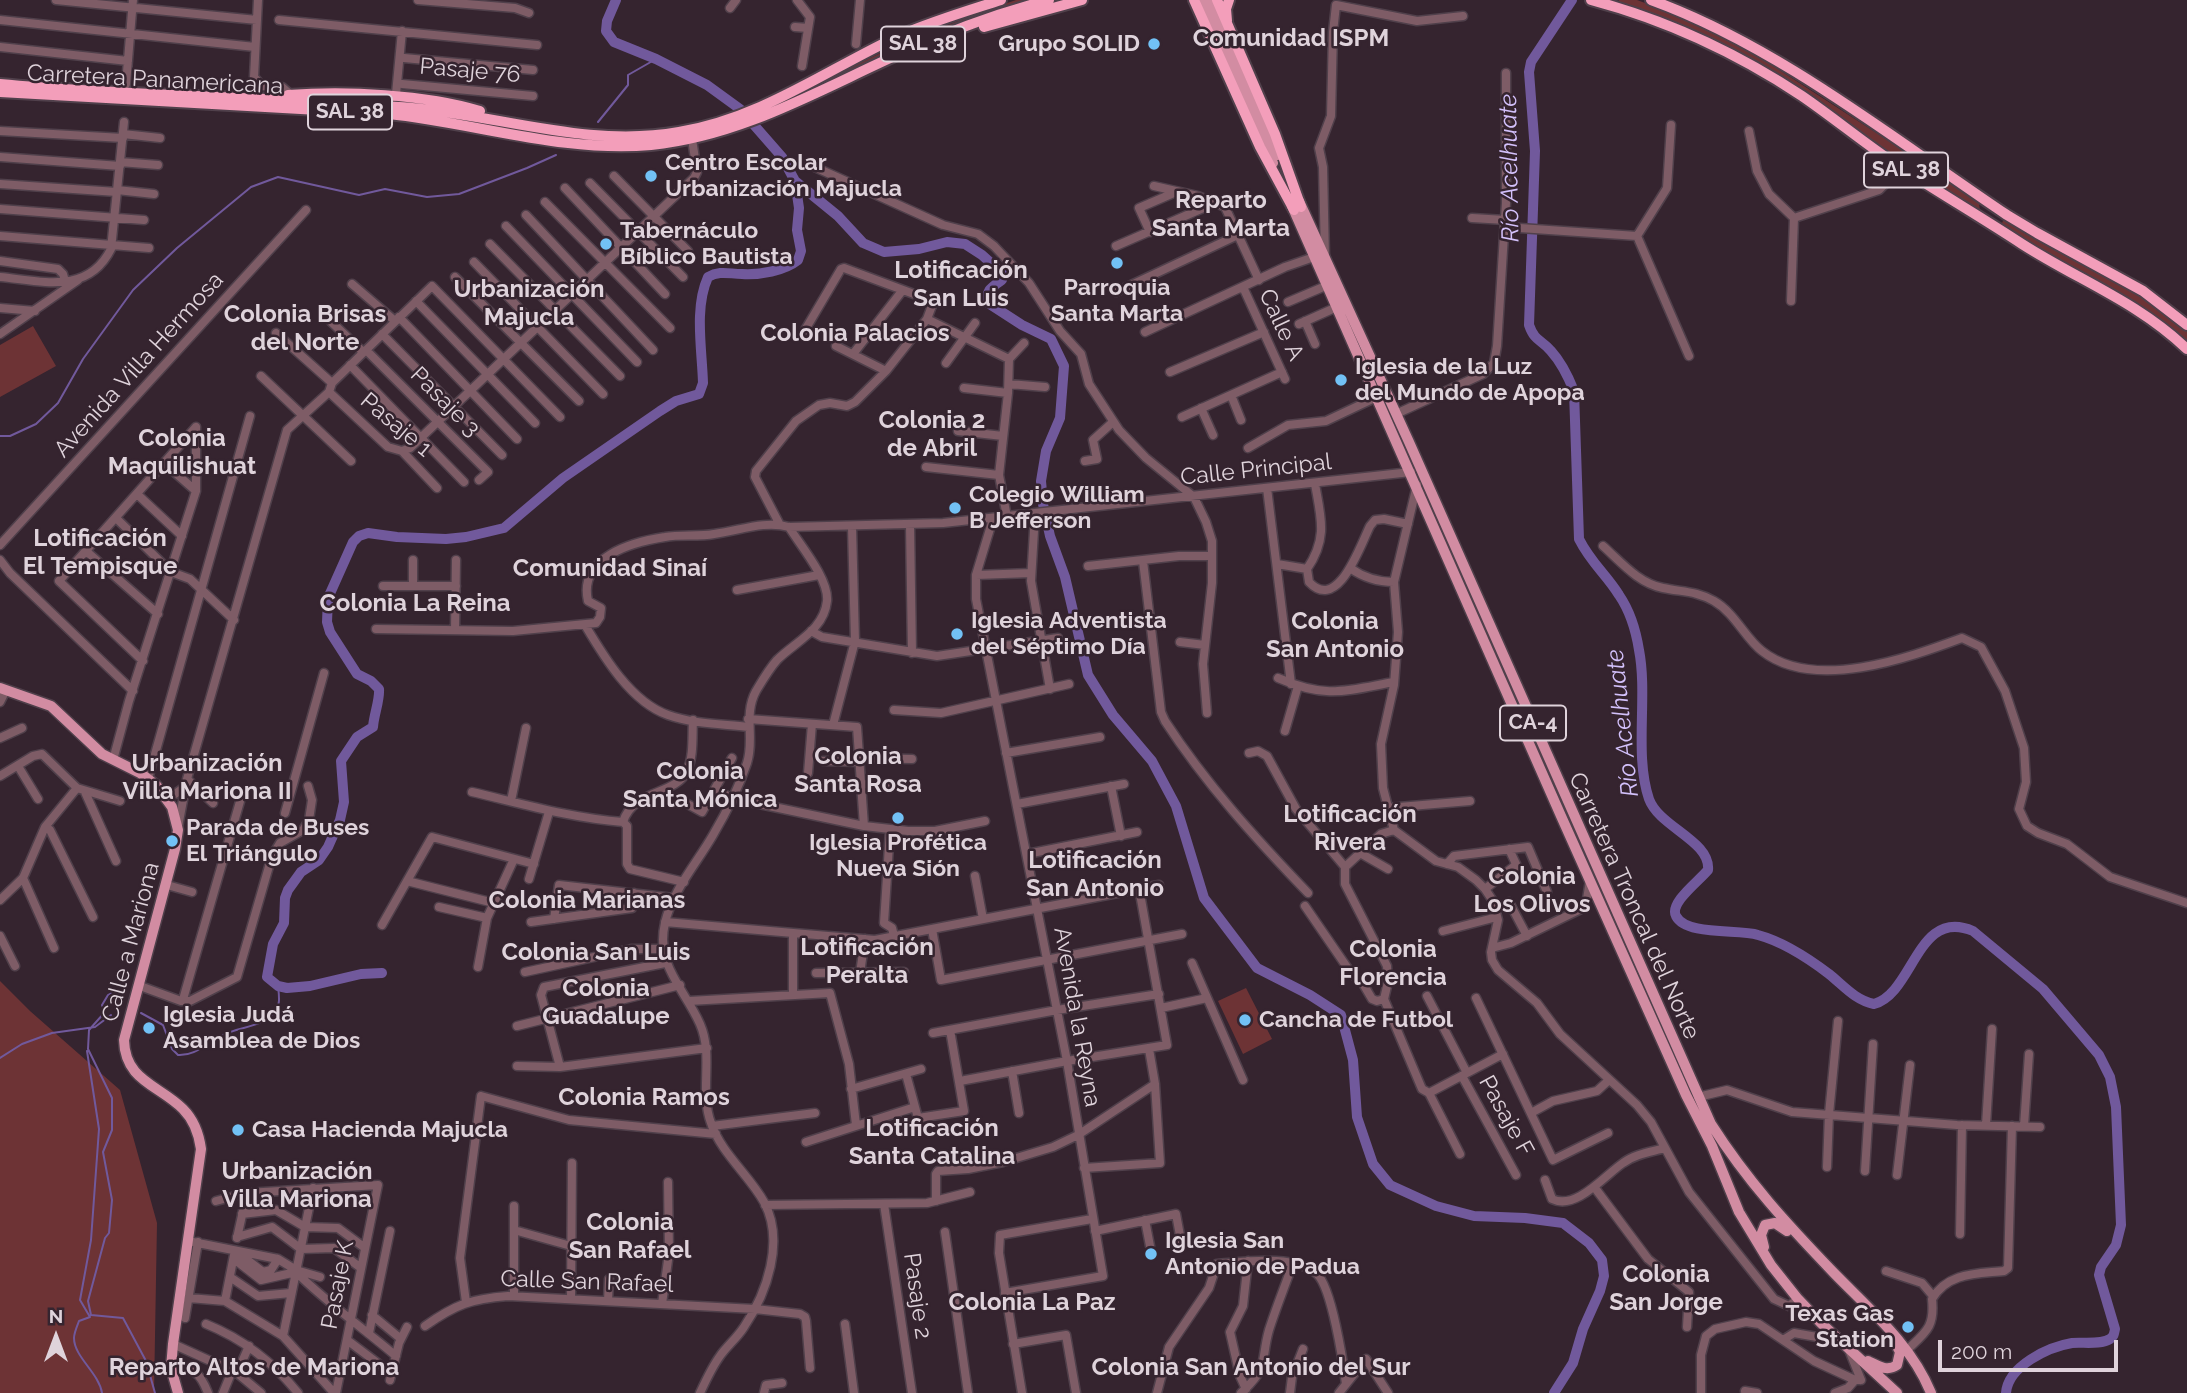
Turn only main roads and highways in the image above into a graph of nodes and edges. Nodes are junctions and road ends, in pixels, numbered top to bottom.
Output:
1 (982, 0) edge
2 (1001, 0) edge
3 (1049, 0) edge
4 (1082, 0) edge
5 (1229, 0) edge
6 (1591, 0) edge
7 (1651, 0) edge
8 (1206, 1) edge
9 (935, 22) junction
10 (933, 39) junction
11 (1233, 40) junction
12 (0, 84) edge
13 (0, 92) edge
14 (800, 95) junction
15 (251, 98) junction
16 (526, 126) junction
17 (695, 135) junction
18 (1986, 201) junction
19 (1297, 208) junction
20 (1973, 212) junction
21 (2007, 215) junction
22 (2001, 230) junction
23 (2187, 325) edge
24 (2187, 349) edge
25 (3, 689) edge
26 (1810, 1248) junction
27 (1771, 1265) junction
28 (1885, 1324) junction
29 (1852, 1352) junction
30 (178, 1393) edge
31 (1897, 1393) edge
32 (1931, 1393) edge

1 - 9 highway
2 - 9 highway, SAL 38
3 - 10 highway, SAL 38
4 - 10 highway
5 - 11 highway
6 - 20 highway, SAL 38
7 - 18 highway, SAL 38
8 - 11 highway
8 - 19 main road, Carretera Troncal del Norte / CA-4
8 - 19 highway
9 - 14 highway, SAL 38
10 - 14 highway, SAL 38
11 - 19 highway
12 - 15 highway, Carretera Panamericana / SAL 38
13 - 17 highway, Carretera Panamericana / SAL 38
14 - 17 highway, Carretera Panamericana / SAL 38
15 - 16 highway, Carretera Panamericana / SAL 38
15 - 16 highway
16 - 17 highway, Carretera Panamericana / SAL 38
18 - 20 highway
18 - 21 highway, SAL 38
19 - 26 main road, Carretera Troncal del Norte / CA-4
19 - 27 main road, Carretera Troncal del Norte / CA-4
20 - 22 highway, SAL 38
21 - 22 highway
21 - 23 highway, SAL 38
22 - 24 highway, SAL 38
25 - 30 main road, Calle a Mariona
26 - 27 main road
26 - 28 main road, Carretera Troncal del Norte / CA-4
27 - 29 main road, Carretera Troncal del Norte / CA-4
28 - 29 main road
28 - 32 main road, Carretera Troncal del Norte / CA-4
29 - 31 main road, Carretera Troncal del Norte / CA-4

